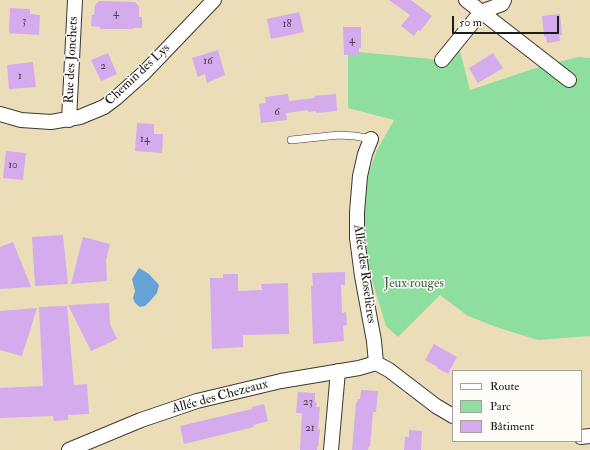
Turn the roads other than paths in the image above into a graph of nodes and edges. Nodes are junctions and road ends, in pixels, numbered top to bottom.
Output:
1 (75, 0) edge
2 (214, 0) edge
3 (466, 0) edge
4 (504, 0) edge
5 (481, 12) junction
6 (442, 60) dead end
7 (569, 80) dead end
8 (0, 114) edge
9 (69, 120) junction
10 (371, 139) joint
11 (291, 140) dead end
12 (376, 363) junction
13 (338, 371) junction
14 (452, 415) edge
15 (74, 448) edge
16 (331, 450) edge

1 - 9 street, Rue des Jonchets
2 - 9 street, Chemin des Lys
3 - 5 street
4 - 5 street
5 - 6 street
5 - 7 street
8 - 9 street, Chemin des Lys
10 - 11 lane
10 - 12 street, Allée des Roselières
12 - 13 street, Allée des Chezeaux
12 - 14 street
13 - 15 street, Allée des Chezeaux
13 - 16 street

